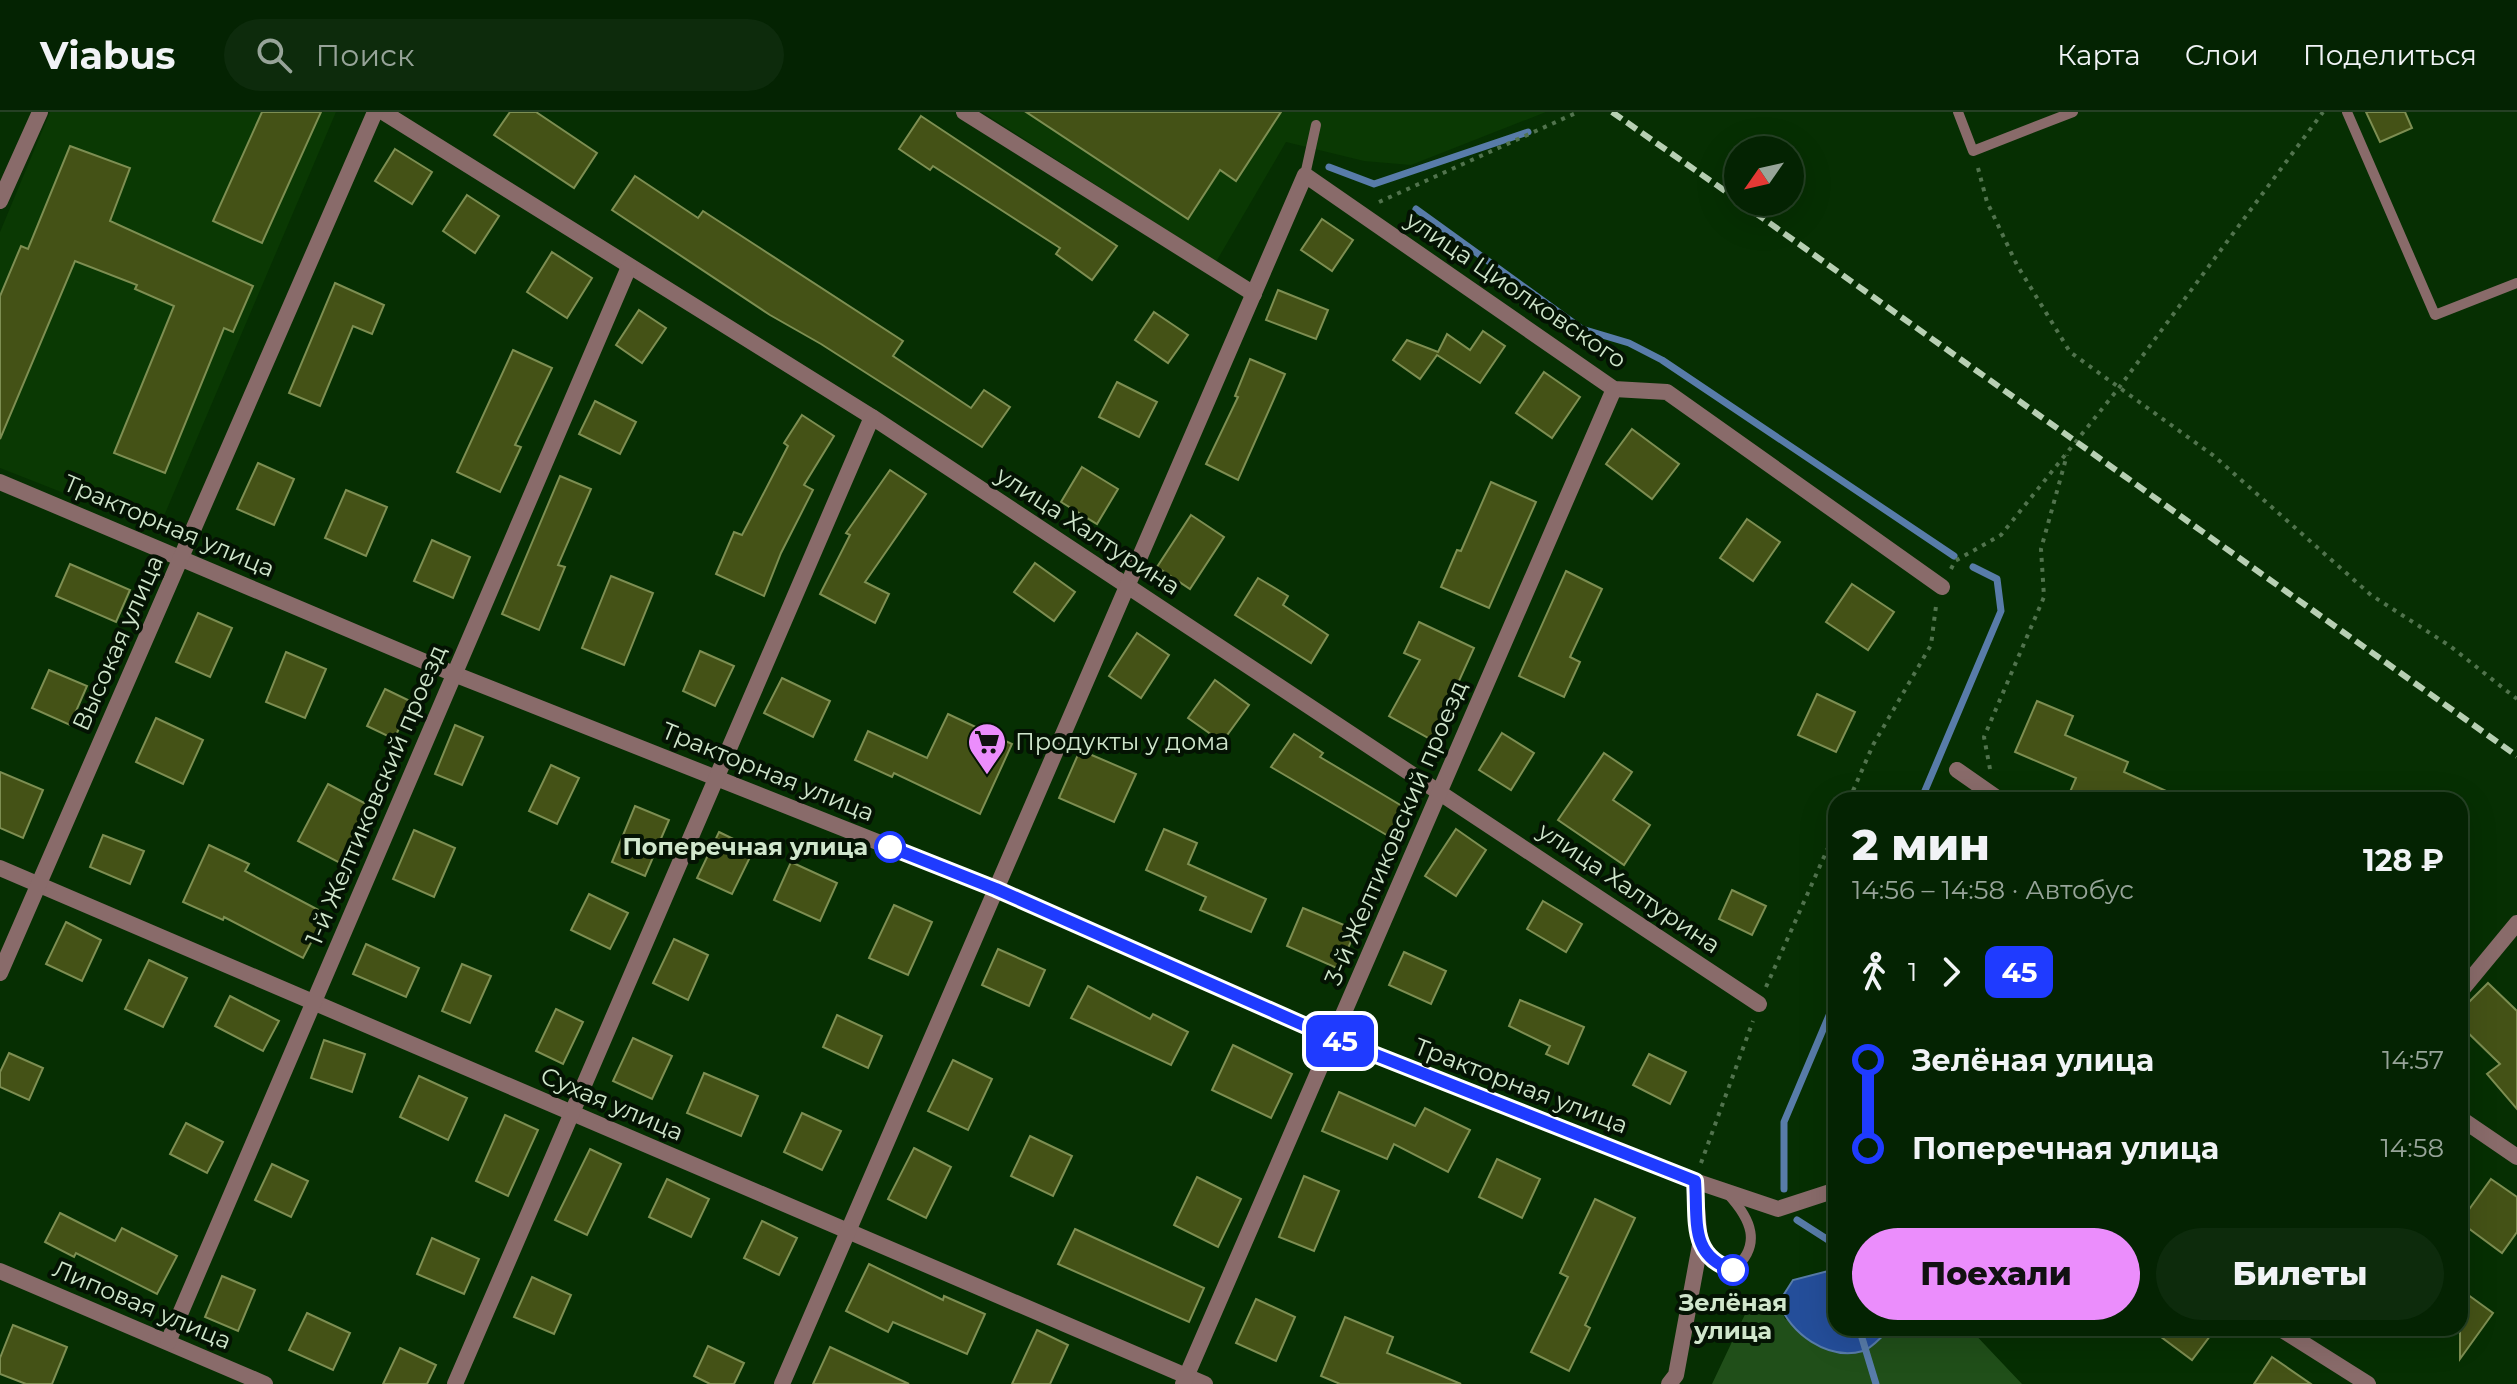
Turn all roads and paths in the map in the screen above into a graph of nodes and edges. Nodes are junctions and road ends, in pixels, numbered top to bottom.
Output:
1 (40, 112) edge
2 (375, 112) edge
3 (383, 112) edge
4 (964, 112) edge
5 (1578, 112) edge
6 (1958, 112) edge
7 (2073, 112) edge
8 (2323, 112) edge
9 (2347, 112) edge
10 (1316, 125) dead end
11 (1973, 151) junction
12 (6, 170) edge
13 (1305, 175) junction
14 (1365, 197) dead end
15 (0, 201) edge
16 (629, 267) junction
17 (2517, 283) edge
18 (1254, 294) junction
19 (1614, 389) junction
20 (2118, 389) junction
21 (872, 417) junction
22 (2068, 452) junction
23 (0, 482) edge
24 (182, 556) junction
25 (1127, 586) junction
26 (1942, 587) junction
27 (454, 674) junction
28 (2517, 699) edge
29 (1957, 770) dead end
30 (717, 777) junction
31 (1440, 791) junction
32 (1852, 792) edge
33 (1988, 792) edge
34 (1996, 792) edge
35 (0, 868) edge
36 (38, 884) junction
37 (996, 889) junction
38 (2517, 923) edge
39 (0, 973) edge
40 (2468, 982) edge
41 (314, 1002) junction
42 (1759, 1004) dead end
43 (1333, 1038) junction
44 (572, 1113) junction
45 (2468, 1123) edge
46 (2517, 1157) edge
47 (1695, 1181) junction
48 (1724, 1191) junction
49 (1828, 1193) edge
50 (848, 1231) junction
51 (1700, 1245) junction
52 (0, 1271) edge
53 (2292, 1336) edge
54 (168, 1342) junction
55 (1185, 1380) edge
56 (265, 1384) edge
57 (455, 1384) edge
58 (782, 1384) edge
59 (1205, 1384) edge
60 (1669, 1384) edge
61 (2368, 1384) edge

1 - 12 street
2 - 24 street, Высокая улица
3 - 16 street, улица Халтурина
4 - 18 street
5 - 14 path
6 - 11 lane
7 - 11 lane
8 - 20 path
9 - 17 lane
10 - 13 lane
11 - 20 path
12 - 15 street
13 - 18 street
13 - 19 street, улица Циолковского
16 - 21 street, улица Халтурина
16 - 27 street, 1-й Желтиковский проезд
18 - 25 street
19 - 26 street, улица Циолковского
19 - 31 street, 3-й Желтиковский проезд
20 - 22 path
20 - 28 path
21 - 25 street, улица Халтурина
21 - 30 street
22 - 26 path
22 - 34 path
23 - 24 street, Тракторная улица
24 - 27 street, Тракторная улица
24 - 36 street, Высокая улица
25 - 31 street, улица Халтурина
25 - 37 street
26 - 32 path
27 - 30 street, Тракторная улица
27 - 41 street, 1-й Желтиковский проезд
29 - 33 street
30 - 37 street, Тракторная улица
30 - 44 street
31 - 42 street, улица Халтурина
31 - 43 street, 3-й Желтиковский проезд
35 - 36 street, Сухая улица
36 - 39 street, Высокая улица
36 - 41 street, Сухая улица
37 - 43 street, Тракторная улица
37 - 50 street
38 - 40 street
41 - 44 street, Сухая улица
41 - 54 street, 1-й Желтиковский проезд
43 - 47 street, Тракторная улица
43 - 55 street, 3-й Желтиковский проезд
44 - 50 street, Сухая улица
44 - 57 street
45 - 46 street
47 - 48 street
47 - 51 street
48 - 49 street
48 - 51 lane
50 - 55 street, Сухая улица
50 - 58 street
51 - 60 street
52 - 54 street, Липовая улица
53 - 61 street
54 - 56 street, Липовая улица
55 - 59 street, Сухая улица

